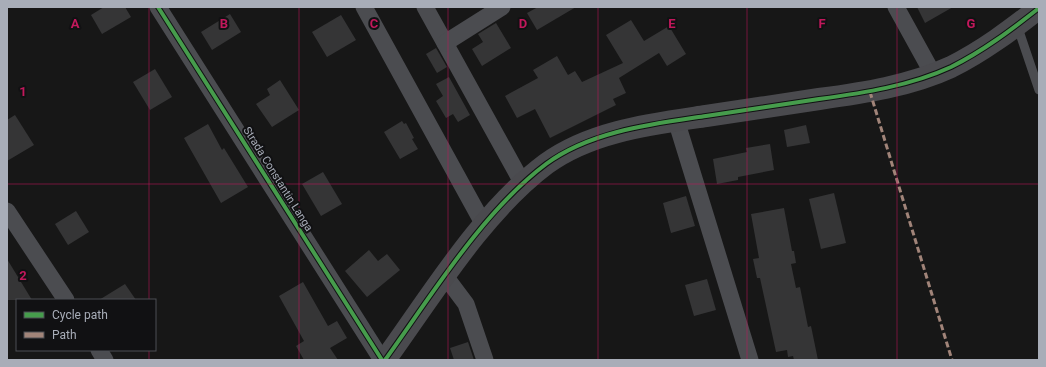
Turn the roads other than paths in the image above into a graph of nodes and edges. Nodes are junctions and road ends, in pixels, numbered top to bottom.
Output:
1 (158, 7) edge
2 (364, 7) edge
3 (425, 7) edge
4 (502, 7) edge
5 (896, 7) edge
6 (1039, 8) edge
7 (1017, 25) junction
8 (445, 43) junction
9 (933, 74) junction
10 (1039, 90) edge
11 (676, 120) junction
12 (523, 184) junction
13 (7, 211) edge
14 (484, 225) junction
15 (445, 276) junction
16 (65, 299) edge
17 (100, 351) edge
18 (106, 360) edge
19 (383, 360) edge
20 (485, 360) edge
21 (750, 360) edge

1 - 19 street, Strada Constantin Langa
2 - 14 street
3 - 8 street
4 - 8 street
5 - 9 street
6 - 7 main road
7 - 9 main road
7 - 10 lane
8 - 12 street
9 - 11 main road
11 - 12 main road
11 - 21 street
12 - 14 main road
13 - 16 street
14 - 15 main road
15 - 19 main road
15 - 20 street
17 - 18 street

